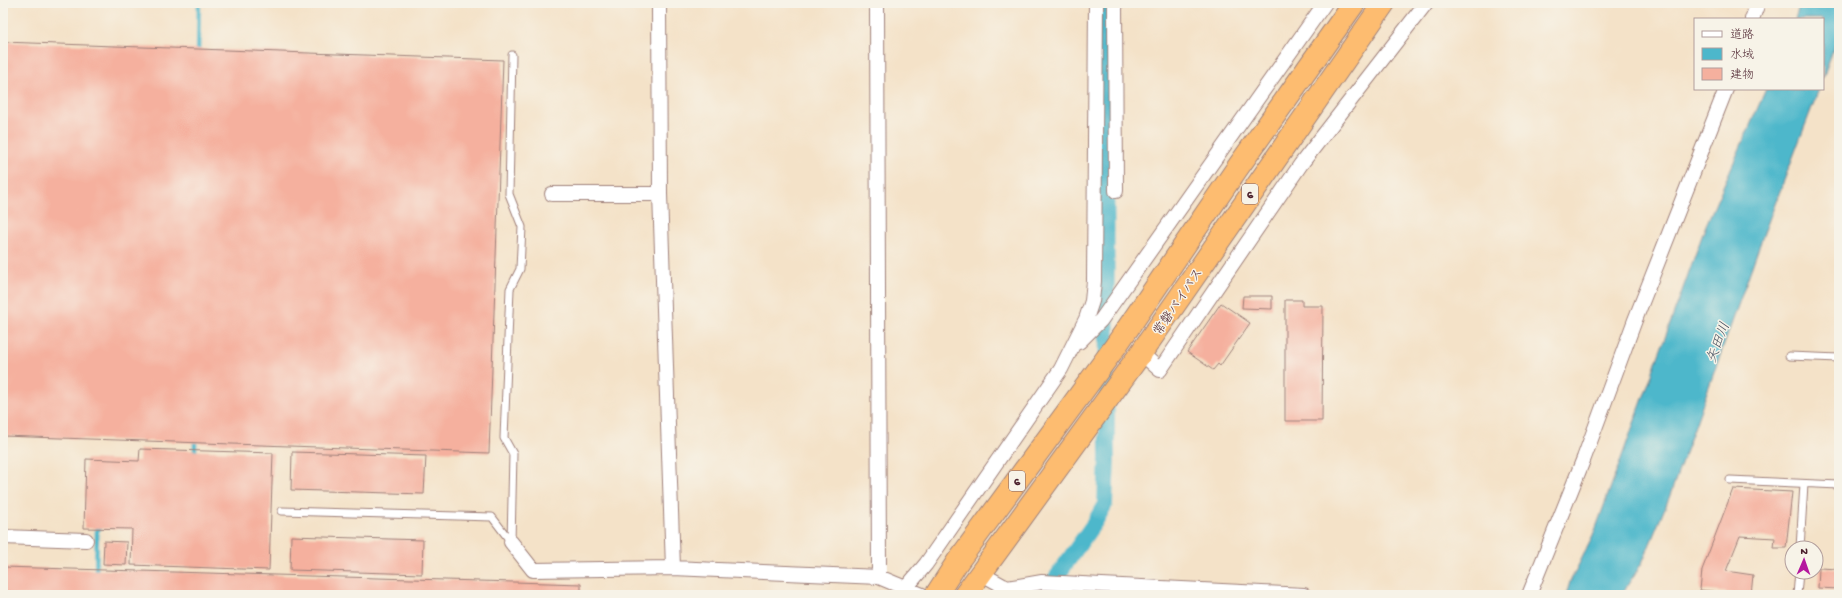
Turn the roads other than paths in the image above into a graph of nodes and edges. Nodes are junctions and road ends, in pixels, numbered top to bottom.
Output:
1 (659, 3) edge
2 (877, 3) edge
3 (1096, 3) edge
4 (1115, 3) edge
5 (1325, 3) edge
6 (1354, 3) edge
7 (1384, 3) edge
8 (1426, 3) edge
9 (1758, 3) edge
10 (1752, 18) edge
11 (512, 55) dead end
12 (1726, 90) edge
13 (1116, 191) dead end
14 (552, 194) dead end
15 (660, 194) junction
16 (1072, 349) junction
17 (1141, 353) junction
18 (1789, 356) dead end
19 (1839, 358) edge
20 (1730, 480) dead end
21 (1804, 484) junction
22 (1839, 485) edge
23 (282, 511) dead end
24 (3, 537) edge
25 (86, 540) dead end
26 (1800, 540) edge
27 (511, 542) junction
28 (673, 568) junction
29 (980, 573) junction
30 (878, 577) junction
31 (1798, 580) edge
32 (1101, 590) edge
33 (1006, 591) edge
34 (902, 592) edge
35 (922, 595) edge
36 (936, 595) edge
37 (965, 595) edge
38 (1304, 595) edge
39 (1529, 595) edge
40 (1797, 595) edge

1 - 15 street
2 - 30 street
3 - 16 street
4 - 13 street
5 - 16 street
6 - 36 highway, 常磐バイパス / 6
7 - 17 highway, 常磐バイパス / 6
8 - 17 street
9 - 10 street
11 - 27 lane
12 - 39 street
14 - 15 street
15 - 28 street
16 - 34 street
17 - 29 highway, 常磐バイパス / 6
18 - 19 lane
20 - 21 lane
21 - 22 lane
21 - 26 lane
23 - 27 lane
24 - 25 street
27 - 28 street
28 - 30 street
29 - 33 street
29 - 37 highway, 常磐バイパス / 6
30 - 34 street
31 - 40 lane
32 - 33 street
32 - 38 street
34 - 35 street

